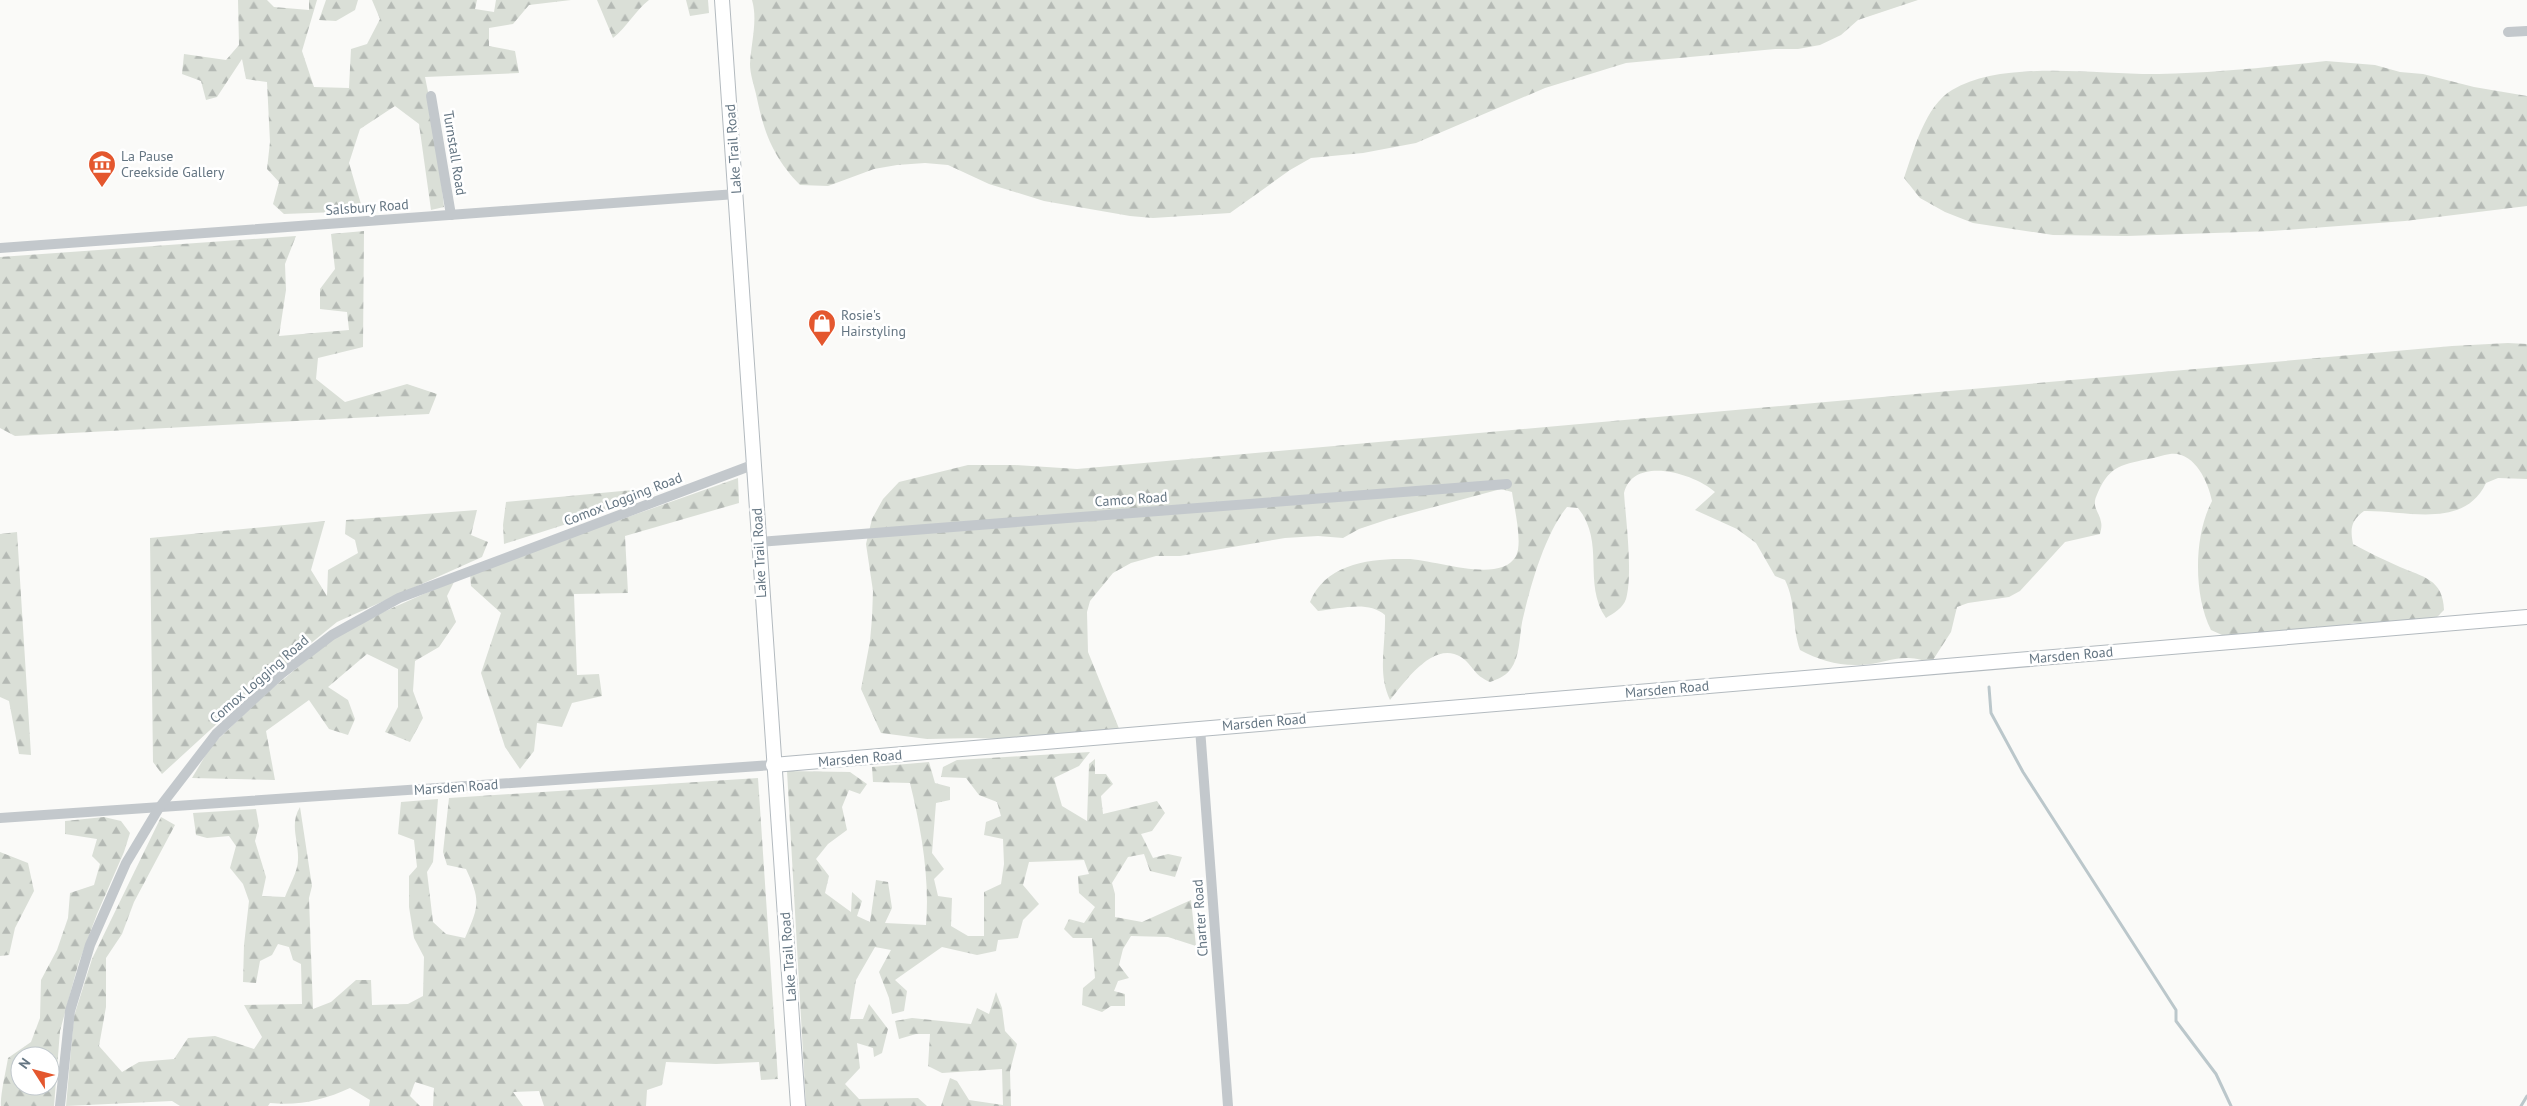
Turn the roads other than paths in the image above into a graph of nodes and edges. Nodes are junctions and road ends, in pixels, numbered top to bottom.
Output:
1 (722, 0) edge
2 (2527, 31) edge
3 (2508, 32) dead end
4 (431, 96) dead end
5 (736, 194) junction
6 (451, 215) junction
7 (0, 248) edge
8 (755, 464) junction
9 (1506, 484) dead end
10 (758, 542) junction
11 (2527, 617) edge
12 (1200, 728) junction
13 (774, 765) junction
14 (159, 808) junction
15 (0, 818) edge
16 (60, 1106) edge
17 (798, 1106) edge
18 (1228, 1106) edge

1 - 5 street, Lake Trail Road
2 - 3 street
4 - 6 street, Turnstall Road
5 - 6 street, Salsbury Road
5 - 8 street, Lake Trail Road
6 - 7 street, Salsbury Road
8 - 10 street, Lake Trail Road
8 - 14 street, Comox Logging Road
9 - 10 street, Camco Road
10 - 13 street, Lake Trail Road
11 - 12 street, Marsden Road
12 - 13 street, Marsden Road
12 - 18 street, Charter Road
13 - 14 street, Marsden Road
13 - 17 street, Lake Trail Road
14 - 15 street, Marsden Road
14 - 16 street, Comox Logging Road

